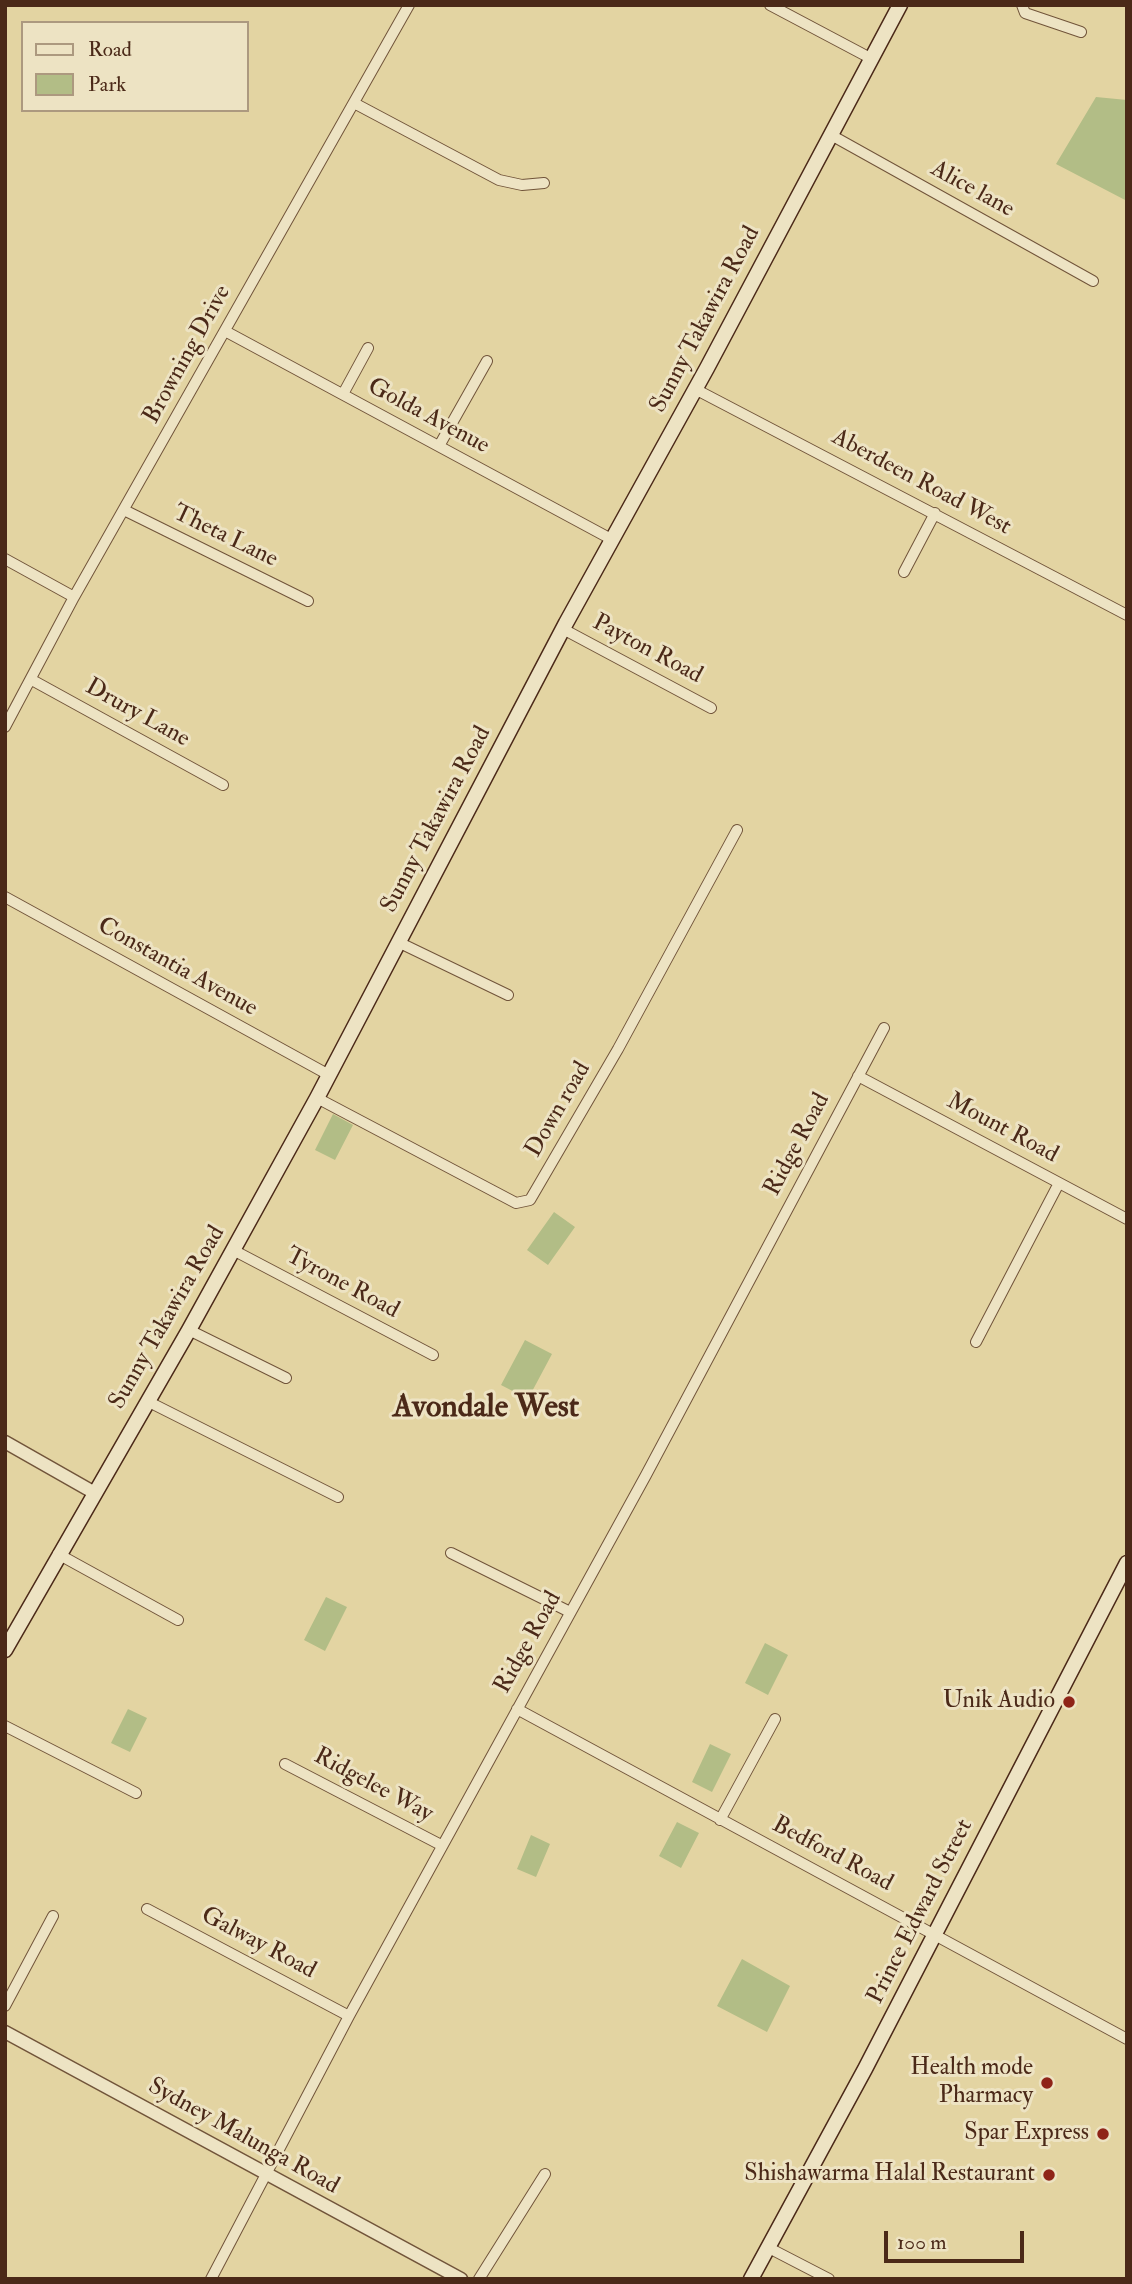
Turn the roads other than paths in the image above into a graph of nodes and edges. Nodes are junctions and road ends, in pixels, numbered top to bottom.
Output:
1 (409, 5) edge
2 (770, 5) edge
3 (901, 5) edge
4 (1022, 5) edge
5 (1081, 32) dead end
6 (872, 59) junction
7 (354, 103) junction
8 (831, 135) junction
9 (544, 183) dead end
10 (1093, 281) dead end
11 (225, 331) junction
12 (368, 348) dead end
13 (487, 361) dead end
14 (695, 389) junction
15 (342, 394) junction
16 (439, 446) junction
17 (124, 510) junction
18 (935, 513) junction
19 (611, 539) junction
20 (5, 559) edge
21 (904, 572) dead end
22 (74, 597) junction
23 (308, 601) dead end
24 (1127, 615) edge
25 (563, 629) junction
26 (32, 680) junction
27 (711, 708) dead end
28 (5, 727) edge
29 (223, 785) dead end
30 (737, 830) dead end
31 (5, 897) edge
32 (398, 942) junction
33 (508, 995) dead end
34 (884, 1028) dead end
35 (329, 1075) junction
36 (858, 1076) junction
37 (317, 1097) junction
38 (1059, 1183) junction
39 (1127, 1219) edge
40 (233, 1250) junction
41 (189, 1330) junction
42 (976, 1342) dead end
43 (433, 1355) dead end
44 (286, 1378) dead end
45 (147, 1401) junction
46 (5, 1442) edge
47 (93, 1492) junction
48 (338, 1497) dead end
49 (451, 1553) dead end
50 (58, 1554) junction
51 (1127, 1563) edge
52 (570, 1612) junction
53 (178, 1620) dead end
54 (5, 1650) edge
55 (517, 1709) junction
56 (775, 1718) dead end
57 (5, 1726) edge
58 (285, 1763) dead end
59 (136, 1793) dead end
60 (720, 1819) junction
61 (441, 1845) junction
62 (147, 1909) dead end
63 (53, 1916) dead end
64 (935, 1933) junction
65 (5, 2006) edge
66 (349, 2016) junction
67 (5, 2032) edge
68 (1127, 2039) edge
69 (266, 2174) junction
70 (545, 2174) dead end
71 (769, 2248) junction
72 (211, 2279) edge
73 (461, 2279) edge
74 (479, 2279) edge
75 (751, 2279) edge
76 (829, 2279) edge

1 - 7 street, Browning Drive
2 - 6 street
3 - 6 main road, Sunny Takawira Road
4 - 5 street
6 - 8 main road, Sunny Takawira Road
7 - 9 street
7 - 11 street, Browning Drive
8 - 10 street, Alice lane
8 - 14 main road, Sunny Takawira Road
11 - 15 street, Golda Avenue
11 - 17 street, Browning Drive
12 - 15 street
13 - 16 street
14 - 18 street, Aberdeen Road West
14 - 19 main road, Sunny Takawira Road
15 - 16 street, Golda Avenue
16 - 19 street, Golda Avenue
17 - 22 street, Browning Drive
17 - 23 street, Theta Lane
18 - 21 street
18 - 24 street, Aberdeen Road West
19 - 25 main road, Sunny Takawira Road
20 - 22 street
22 - 26 street, Browning Drive
25 - 27 street, Payton Road
25 - 32 main road, Sunny Takawira Road
26 - 28 street, Browning Drive
26 - 29 street, Drury Lane
30 - 37 street, Down road
31 - 35 street, Constantia Avenue
32 - 33 street
32 - 35 main road, Sunny Takawira Road
34 - 36 street, Ridge Road
35 - 37 main road, Sunny Takawira Road
36 - 38 street, Mount Road
36 - 52 street, Ridge Road
37 - 40 main road, Sunny Takawira Road
38 - 39 street, Mount Road
38 - 42 street
40 - 41 main road, Sunny Takawira Road
40 - 43 street, Tyrone Road
41 - 44 street
41 - 45 main road, Sunny Takawira Road
45 - 47 main road, Sunny Takawira Road
45 - 48 street
46 - 47 street
47 - 50 main road, Sunny Takawira Road
49 - 52 street
50 - 53 street
50 - 54 main road, Sunny Takawira Road
51 - 64 main road, Prince Edward Street
52 - 55 street, Ridge Road
55 - 60 street, Bedford Road
55 - 61 street, Ridge Road
56 - 60 street
57 - 59 street
58 - 61 street, Ridgelee Way
60 - 64 street, Bedford Road
61 - 66 street, Ridge Road
62 - 66 street, Galway Road
63 - 65 street
64 - 68 street, Bedford Road
64 - 71 main road, Prince Edward Street
66 - 69 street, Ridge Road
67 - 69 street, Sydney Malunga Road
69 - 72 street, Ridge Road
69 - 73 street, Sydney Malunga Road
70 - 74 street
71 - 75 main road, Prince Edward Street
71 - 76 street

